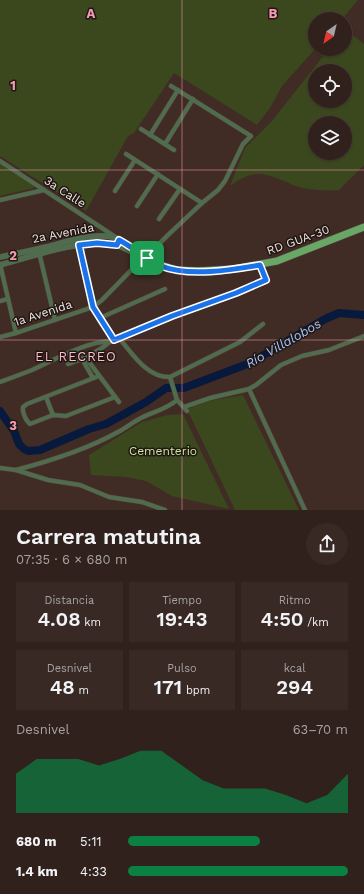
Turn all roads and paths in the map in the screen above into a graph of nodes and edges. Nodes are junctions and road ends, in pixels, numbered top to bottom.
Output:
1 (171, 86) dead end
2 (178, 90) junction
3 (193, 99) junction
4 (141, 129) dead end
5 (150, 135) junction
6 (165, 144) junction
7 (174, 150) dead end
8 (126, 154) dead end
9 (135, 160) junction
10 (0, 161) edge
11 (158, 174) junction
12 (180, 189) junction
13 (44, 190) junction
14 (115, 191) dead end
15 (0, 200) edge
16 (202, 203) junction
17 (137, 206) dead end
18 (159, 219) dead end
19 (364, 227) edge
20 (118, 242) junction
21 (79, 245) junction
22 (39, 252) junction
23 (0, 257) edge
24 (146, 258) junction
25 (0, 264) edge
26 (260, 265) junction
27 (165, 289) dead end
28 (8, 299) junction
29 (0, 301) edge
30 (93, 307) junction
31 (100, 318) junction
32 (55, 320) junction
33 (263, 324) dead end
34 (16, 333) junction
35 (364, 336) edge
36 (0, 337) edge
37 (115, 339) junction
38 (84, 359) junction
39 (68, 364) dead end
40 (98, 376) junction
41 (170, 377) junction
42 (93, 378) junction
43 (0, 382) edge
44 (249, 389) junction
45 (115, 397) junction
46 (46, 398) junction
47 (177, 400) junction
48 (119, 402) dead end
49 (53, 416) junction
50 (0, 468) edge
51 (16, 470) junction
52 (165, 510) edge
53 (305, 510) edge

1 - 2 street
2 - 3 street
2 - 5 street
3 - 6 street
3 - 16 street, 1a Avenida
4 - 5 street
5 - 6 street
6 - 7 street
8 - 9 street
9 - 11 street
9 - 14 street
10 - 13 street, 3a Calle
11 - 12 street
11 - 17 street
12 - 16 street
12 - 18 street
13 - 15 street
13 - 20 street, 3a Calle
16 - 24 street, 1a Avenida
19 - 26 main road, RD GUA-30
20 - 21 street, 2a Avenida
20 - 22 street, 2a Avenida
20 - 24 street, 2a Avenida
21 - 22 street, 2a Avenida
21 - 30 street
22 - 23 street, 2a Avenida
22 - 25 street, 2a Avenida
22 - 32 street
24 - 26 main road, RD GUA-30
24 - 30 street, 1a Avenida
25 - 28 street
26 - 37 street
27 - 31 street
28 - 29 street
28 - 34 street
30 - 31 street
30 - 32 street, 1a Avenida
31 - 37 street
32 - 34 street, 1a Avenida
33 - 41 street
34 - 36 street, 1a Avenida
35 - 44 street
37 - 38 street
37 - 41 street
37 - 43 street
38 - 39 street
38 - 40 street
38 - 42 street
40 - 42 street
40 - 45 street
41 - 47 street
42 - 46 street
44 - 47 street
44 - 53 street
45 - 48 street
45 - 49 street
46 - 49 street
46 - 49 street
47 - 51 street
50 - 51 street
51 - 52 street

